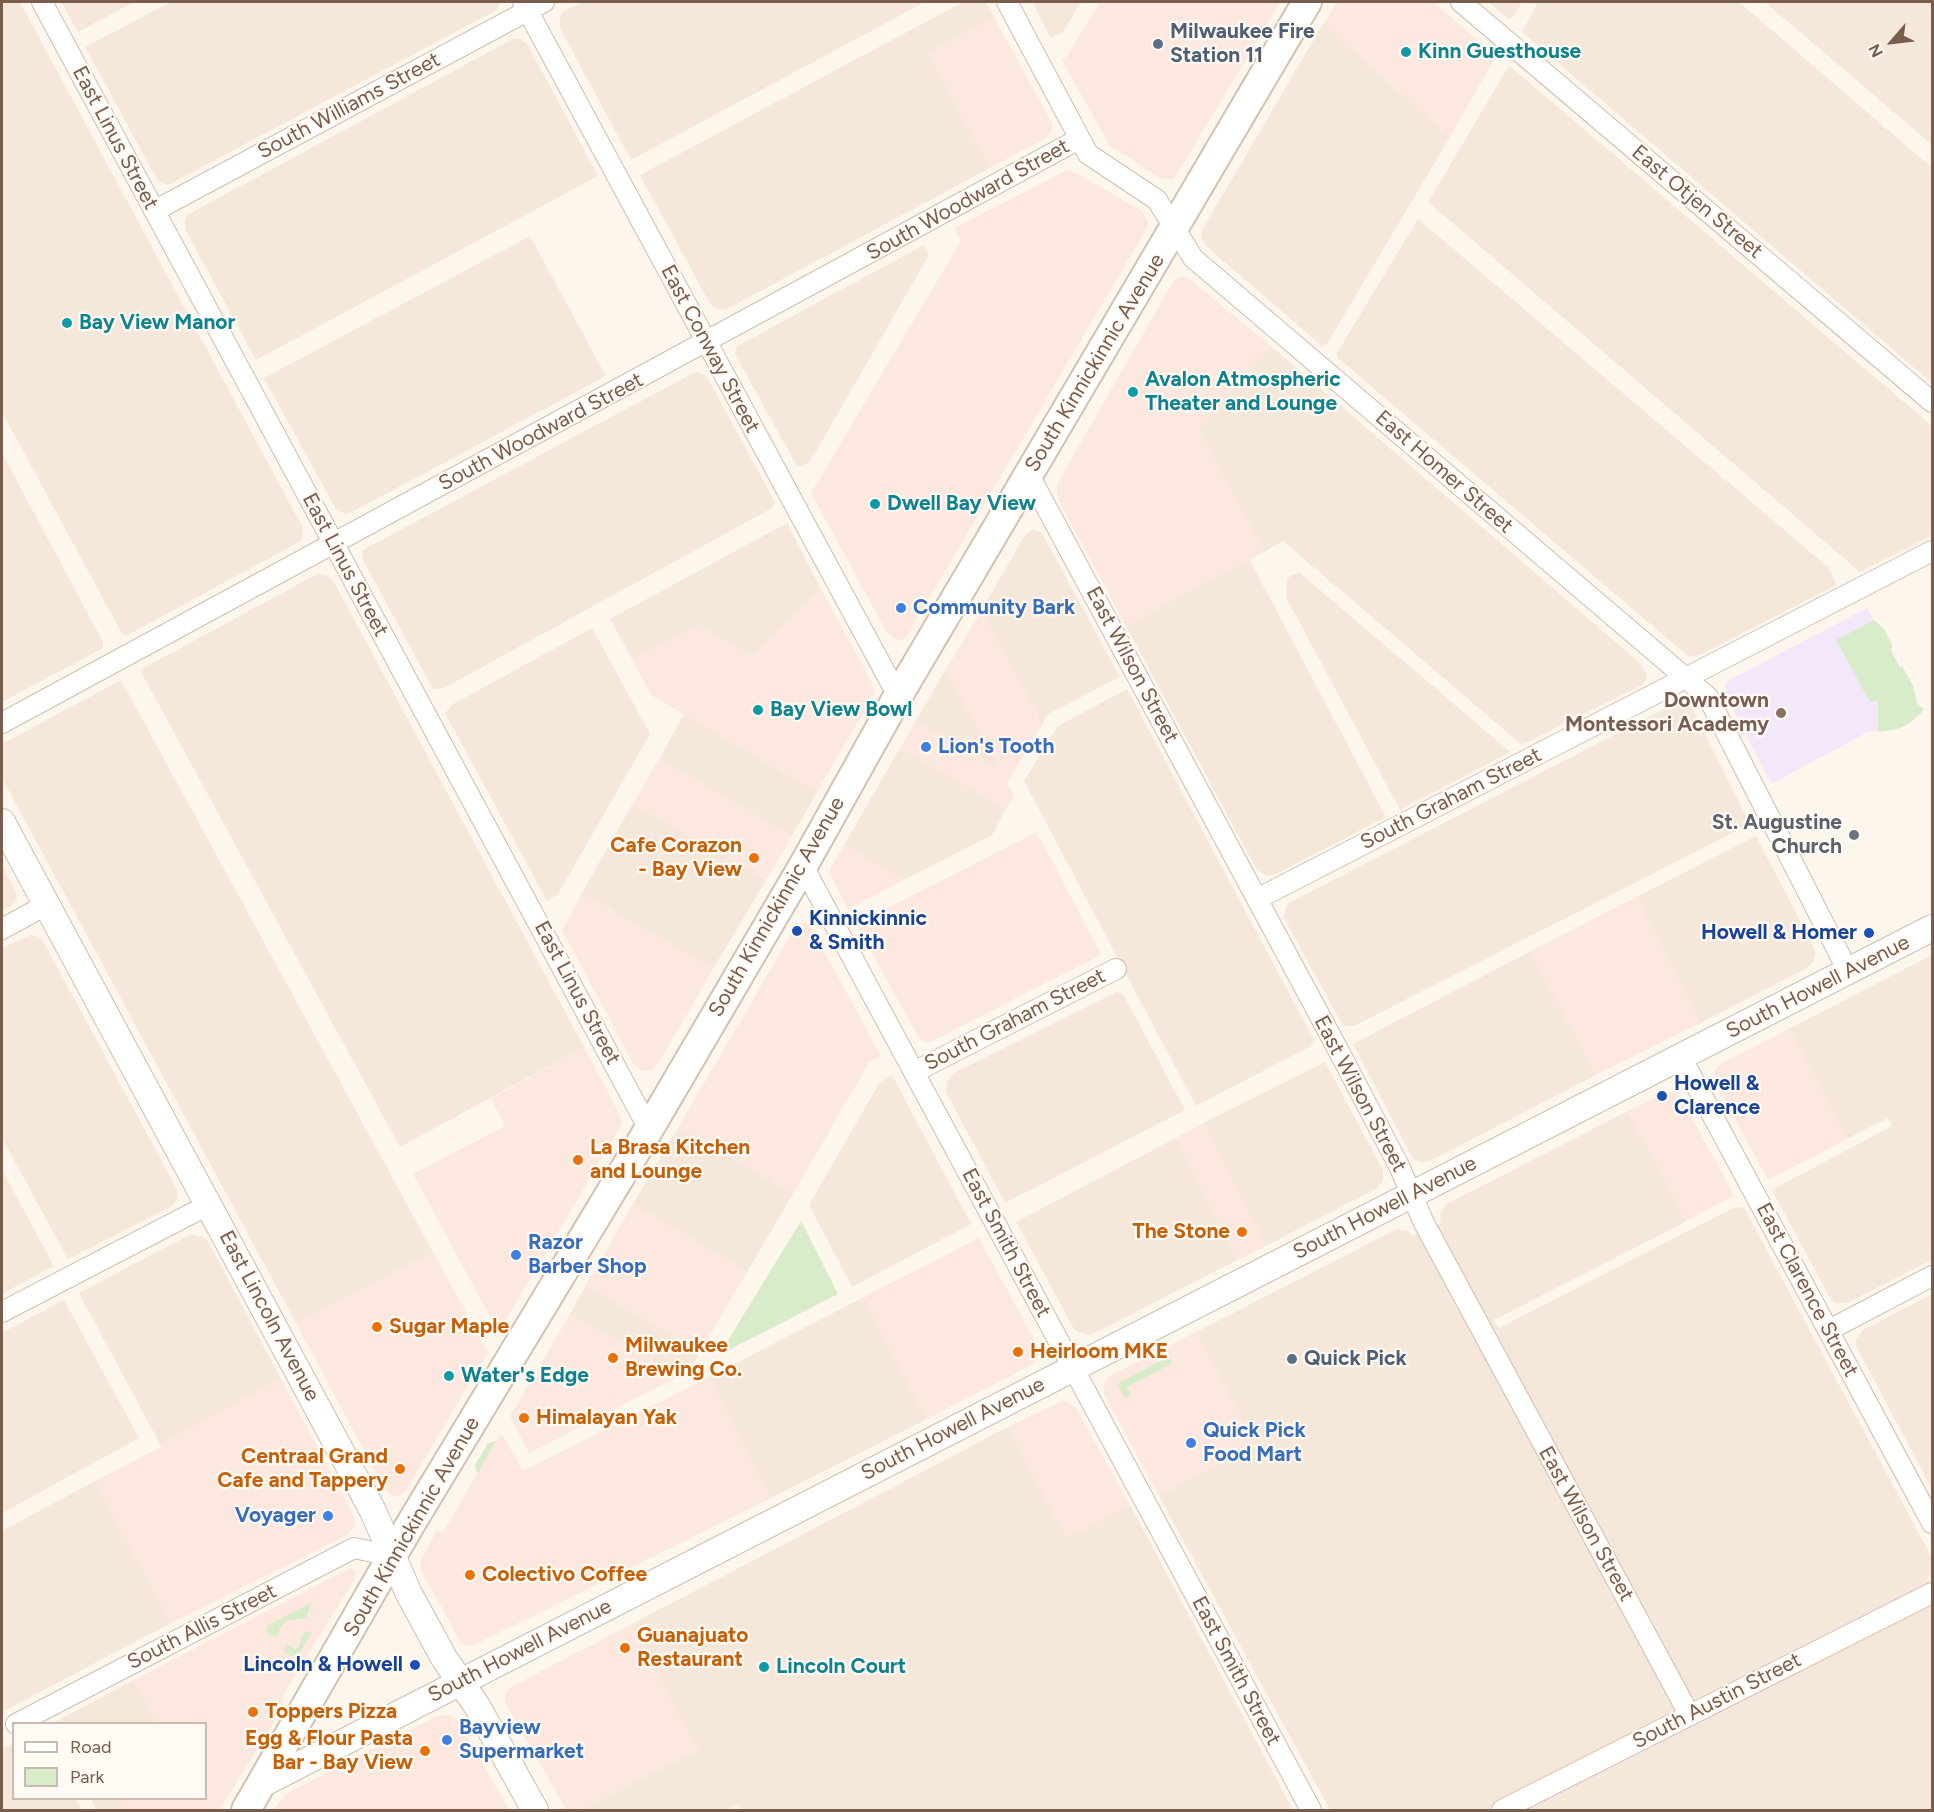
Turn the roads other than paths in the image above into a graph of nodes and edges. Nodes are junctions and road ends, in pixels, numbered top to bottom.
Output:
1 (42, 2) edge
2 (1007, 2) edge
3 (1307, 2) edge
4 (1461, 2) edge
5 (532, 4) edge
6 (1080, 139) junction
7 (154, 211) junction
8 (1175, 228) junction
9 (707, 342) junction
10 (1932, 402) edge
11 (1029, 475) junction
12 (334, 544) junction
13 (1932, 550) edge
14 (1685, 678) junction
15 (898, 696) junction
16 (2, 723) edge
17 (2, 822) edge
18 (803, 866) junction
19 (1257, 899) junction
20 (46, 905) junction
21 (1932, 928) edge
22 (2, 929) edge
23 (1116, 969) dead end
24 (1848, 971) junction
25 (1681, 1057) junction
26 (914, 1072) junction
27 (649, 1129) junction
28 (1412, 1195) junction
29 (208, 1205) junction
30 (1932, 1276) edge
31 (2, 1312) edge
32 (1829, 1330) junction
33 (1073, 1368) junction
34 (1932, 1523) edge
35 (392, 1556) junction
36 (1932, 1593) edge
37 (460, 1682) junction
38 (1689, 1714) junction
39 (19, 1722) edge
40 (262, 1784) junction
41 (246, 1810) edge
42 (535, 1810) edge
43 (1311, 1810) edge
44 (1502, 1810) edge

1 - 7 street, East Linus Street
2 - 6 street, East Homer Street
3 - 8 main road, South Kinnickinnic Avenue
4 - 10 street, East Otjen Street
5 - 7 street, South Williams Street
5 - 9 street, East Conway Street
6 - 8 street, East Homer Street
6 - 9 street, South Woodward Street
7 - 12 street, East Linus Street
8 - 11 main road, South Kinnickinnic Avenue
8 - 14 street, East Homer Street
9 - 12 street, South Woodward Street
9 - 15 street, East Conway Street
11 - 15 main road, South Kinnickinnic Avenue
11 - 19 street, East Wilson Street
12 - 16 street, South Woodward Street
12 - 27 street, East Linus Street
13 - 14 street, South Graham Street
14 - 19 street, South Graham Street
14 - 24 street, East Homer Street
15 - 18 main road, South Kinnickinnic Avenue
17 - 20 street, East Lincoln Avenue
18 - 26 street, East Smith Street
18 - 27 main road, South Kinnickinnic Avenue
19 - 28 street, East Wilson Street
20 - 22 street
20 - 29 street, East Lincoln Avenue
21 - 24 street, South Howell Avenue
23 - 26 street, South Graham Street
24 - 25 street, South Howell Avenue
25 - 28 street, South Howell Avenue
25 - 32 street, East Clarence Street
26 - 33 street, East Smith Street
27 - 35 main road, South Kinnickinnic Avenue
28 - 33 street, South Howell Avenue
28 - 38 street, East Wilson Street
29 - 31 street
29 - 35 street, East Lincoln Avenue
30 - 32 street
32 - 34 street, East Clarence Street
33 - 37 street, South Howell Avenue
33 - 43 street, East Smith Street
35 - 37 street, East Lincoln Avenue
35 - 39 street, South Allis Street
35 - 40 main road, South Kinnickinnic Avenue
36 - 38 street, South Austin Street
37 - 40 street, South Howell Avenue
37 - 42 street, East Lincoln Avenue
38 - 44 street, South Austin Street
40 - 41 main road, South Kinnickinnic Avenue

